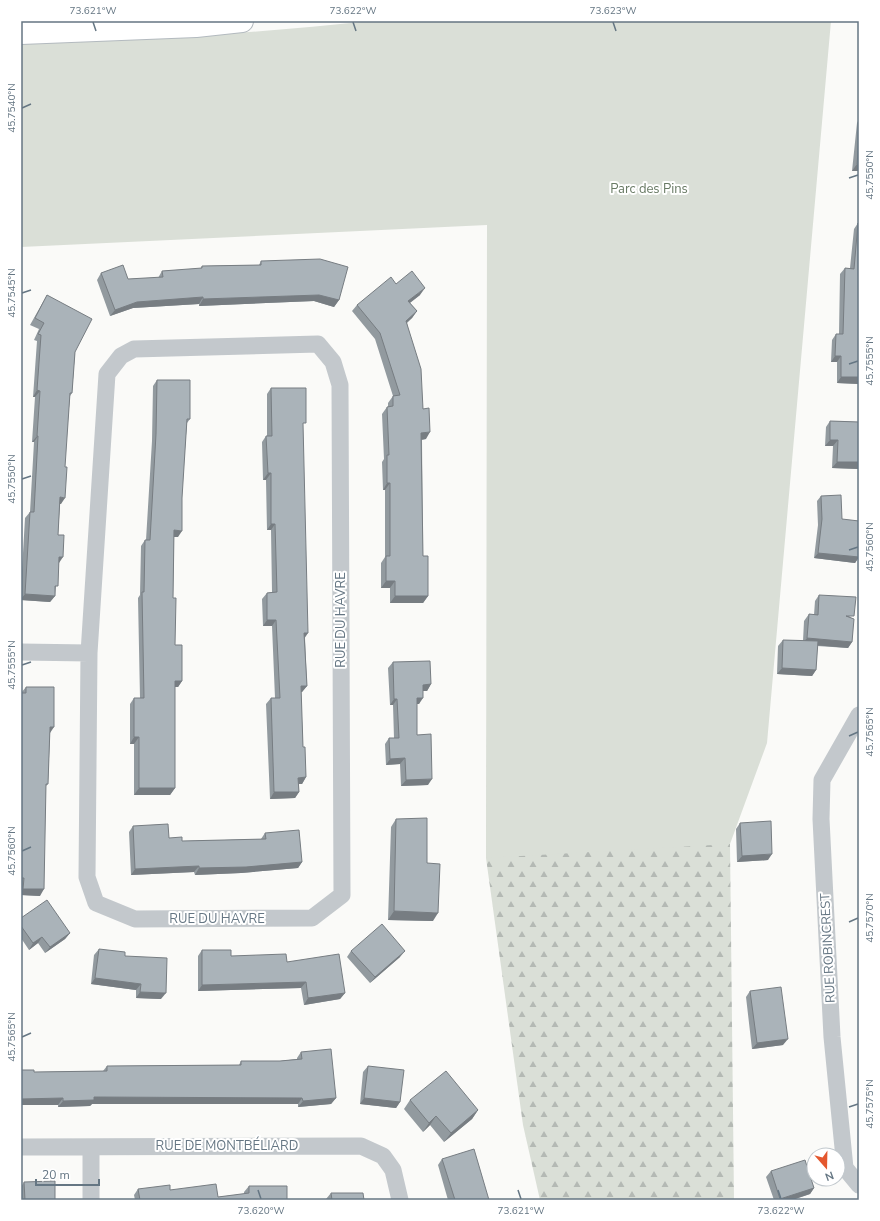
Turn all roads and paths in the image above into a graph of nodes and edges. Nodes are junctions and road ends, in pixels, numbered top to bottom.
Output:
1 (242, 21) edge
2 (21, 34) edge
3 (21, 652) edge
4 (89, 653) junction
5 (859, 715) edge
6 (21, 1147) edge
7 (91, 1147) junction
8 (859, 1184) edge
9 (91, 1200) edge
10 (400, 1200) edge

1 - 2 street
3 - 4 street
4 - 4 street, RUE DU HAVRE
5 - 8 street, RUE ROBINCREST
6 - 7 street, RUE DE MONTBÉLIARD
7 - 9 street
7 - 10 street, RUE DE MONTBÉLIARD

